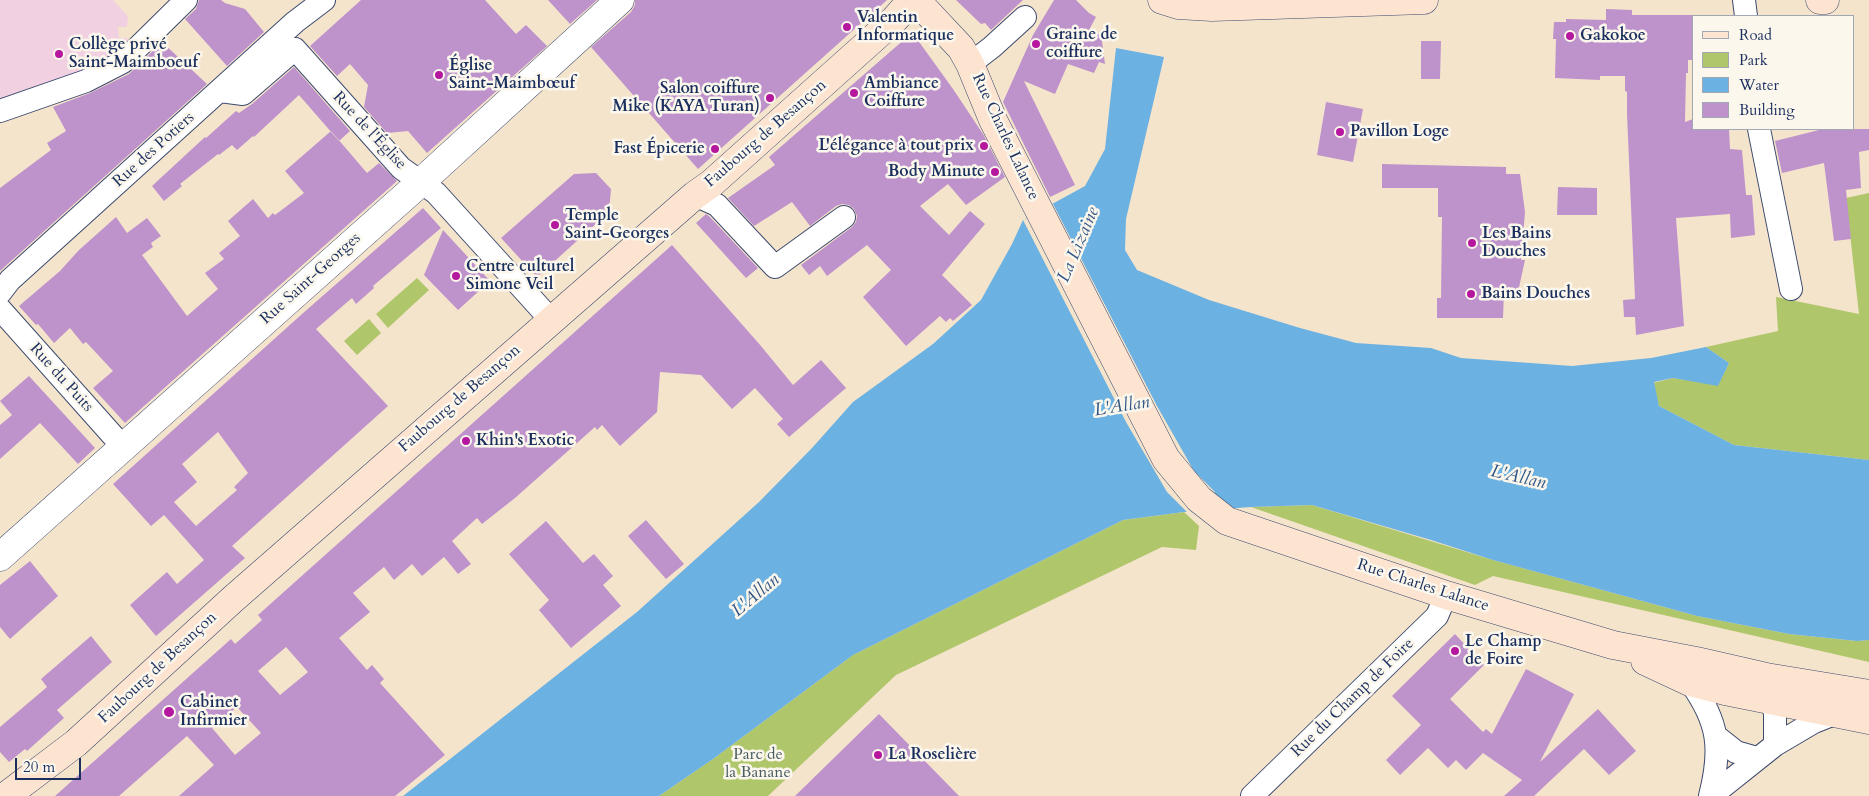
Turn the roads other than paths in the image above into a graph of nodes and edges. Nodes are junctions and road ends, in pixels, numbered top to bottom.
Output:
1 (186, 0) edge
2 (620, 0) edge
3 (912, 0) edge
4 (916, 0) edge
5 (1393, 0) edge
6 (1424, 0) edge
7 (1744, 0) edge
8 (1820, 0) edge
9 (1825, 0) edge
10 (1174, 2) edge
11 (1296, 2) edge
12 (309, 3) edge
13 (1746, 15) edge
14 (1025, 17) dead end
15 (970, 64) junction
16 (220, 91) junction
17 (0, 111) edge
18 (1759, 130) edge
19 (420, 182) junction
20 (695, 195) junction
21 (844, 216) dead end
22 (1791, 289) dead end
23 (0, 293) edge
24 (0, 309) edge
25 (551, 320) junction
26 (123, 447) junction
27 (0, 557) edge
28 (1446, 595) junction
29 (1612, 646) junction
30 (1690, 682) junction
31 (1762, 683) junction
32 (1725, 691) junction
33 (1869, 694) edge
34 (1834, 714) junction
35 (1869, 720) edge
36 (1713, 727) junction
37 (1775, 745) junction
38 (1757, 758) junction
39 (6, 796) edge
40 (1252, 796) edge
41 (1710, 796) edge

1 - 17 street
2 - 19 street, Rue Saint-Georges
3 - 20 main road, Faubourg de Besançon
4 - 15 main road, Rue Charles Lalance
5 - 6 main road
5 - 11 main road
7 - 13 street
8 - 9 main road
10 - 11 main road
12 - 16 street, Rue des Potiers
14 - 15 street
15 - 28 main road, Rue Charles Lalance
16 - 19 street, Rue de l'Église
16 - 23 street, Rue des Potiers
18 - 22 street
19 - 25 street, Rue de l'Église
19 - 26 street, Rue Saint-Georges
20 - 21 street
20 - 25 main road, Faubourg de Besançon
24 - 26 street, Rue du Puits
25 - 39 main road, Faubourg de Besançon
26 - 27 street, Rue Saint-Georges
28 - 29 main road, Rue Charles Lalance
28 - 40 street, Rue du Champ de Foire
29 - 30 main road, Rue Charles Lalance
29 - 31 main road, Rue Charles Lalance
30 - 32 main road, Rue Charles Lalance
30 - 36 street
31 - 32 main road, Rue Charles Lalance
31 - 32 street
31 - 33 main road, Rue Charles Lalance
31 - 34 main road, Rue Charles Lalance
31 - 37 street
32 - 36 street
34 - 35 main road, Rue Charles Lalance
34 - 37 street
36 - 38 street
36 - 41 street
37 - 38 street
38 - 41 street

